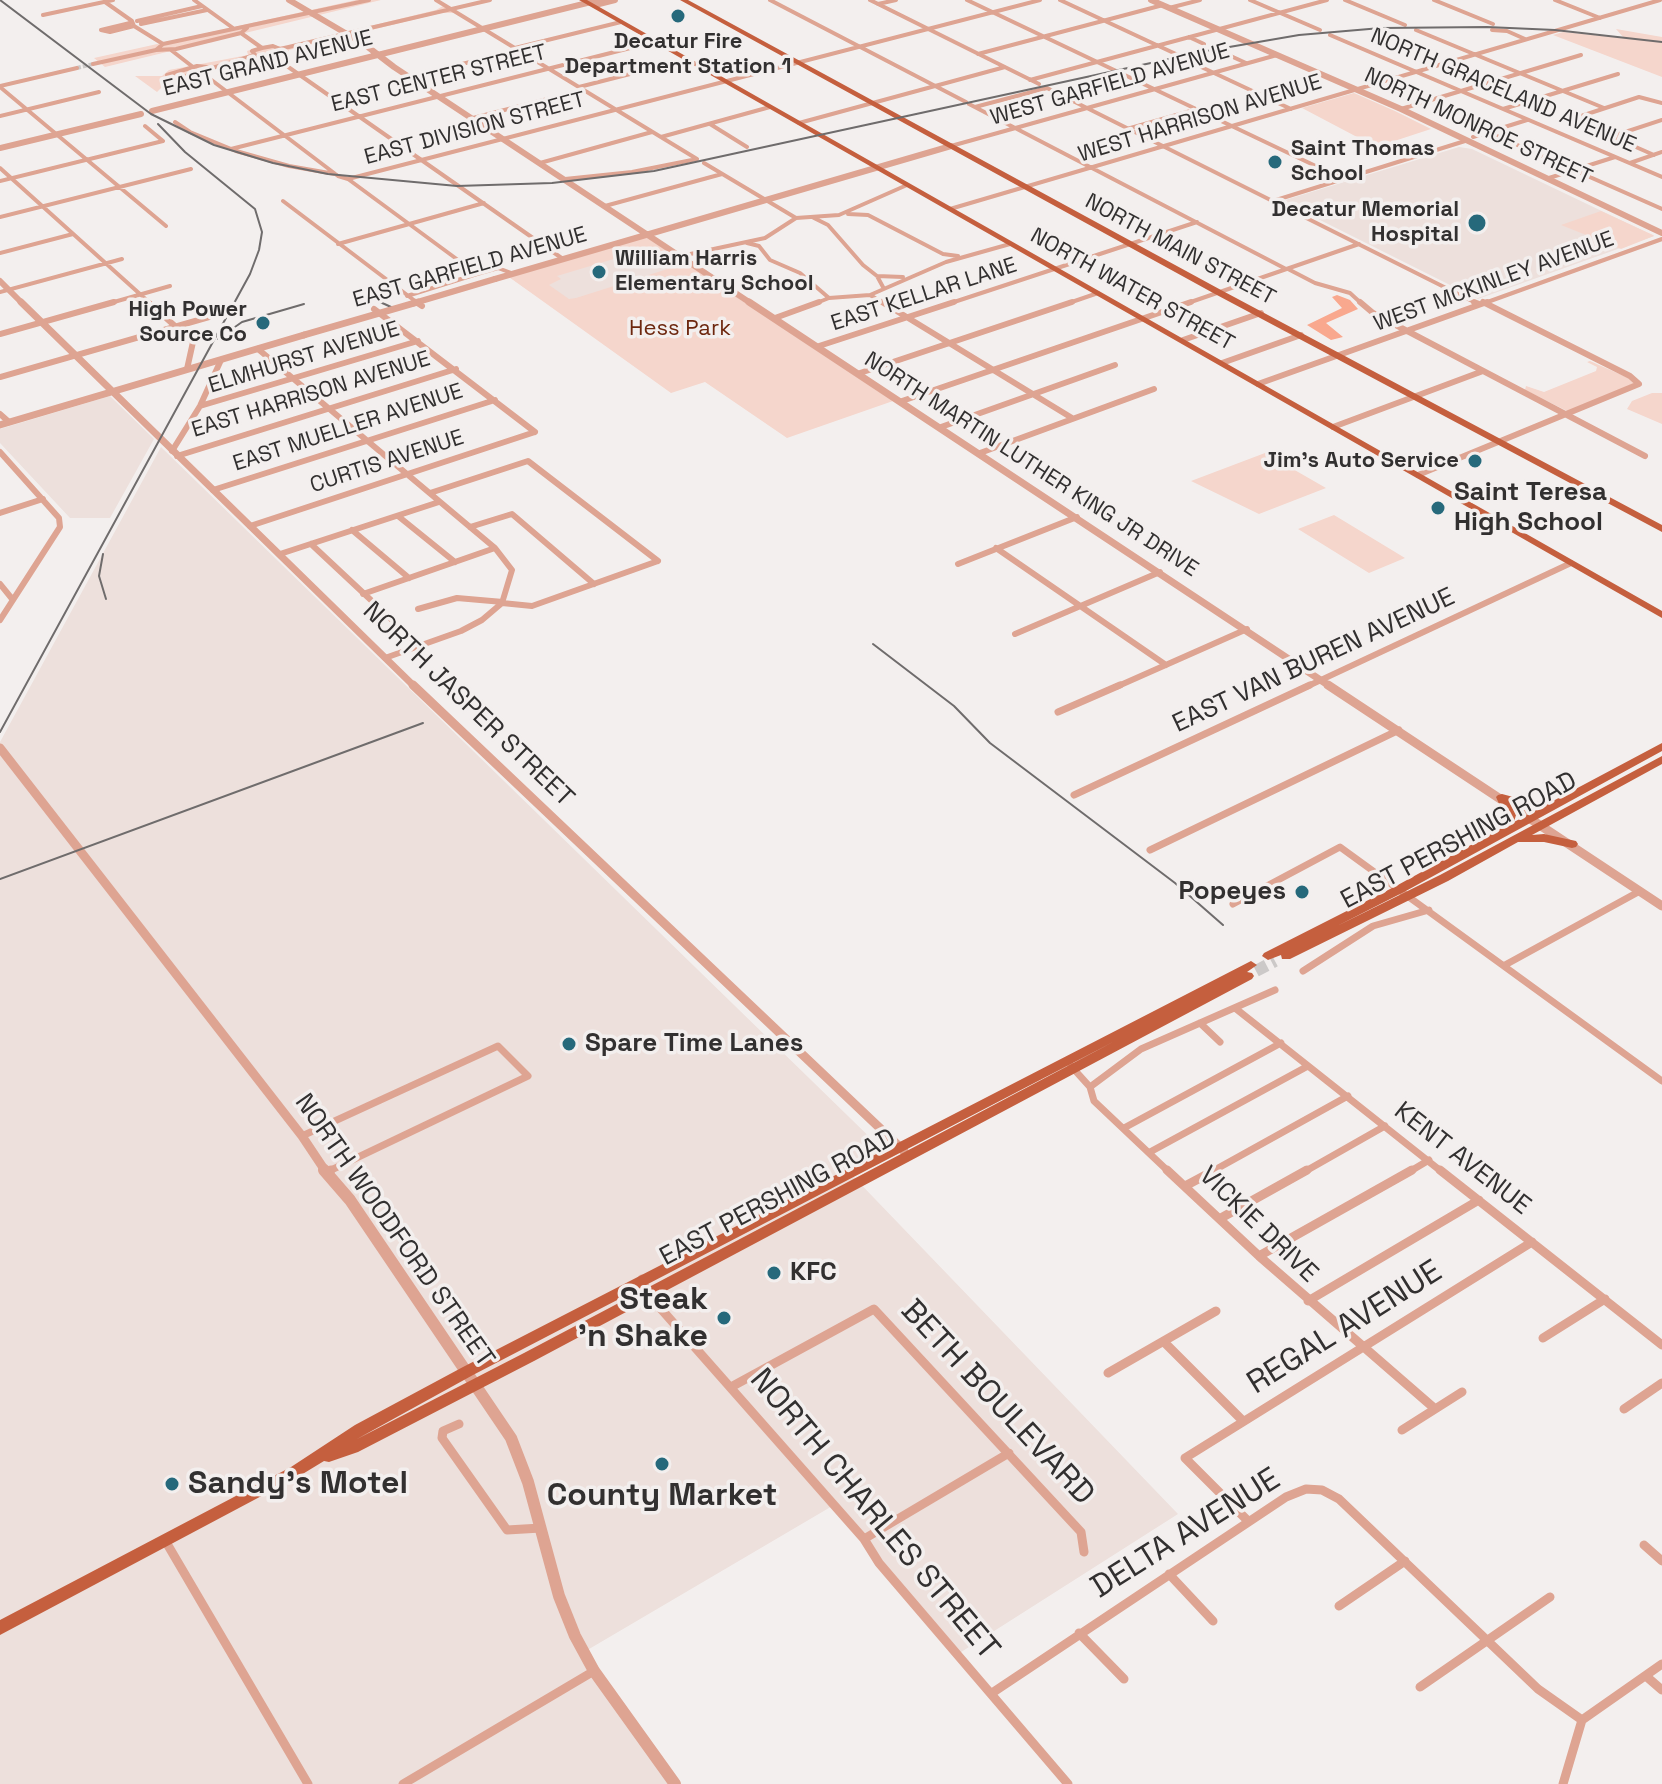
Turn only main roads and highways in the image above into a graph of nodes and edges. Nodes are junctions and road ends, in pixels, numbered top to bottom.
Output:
1 (683, 0) edge
2 (587, 3) edge
3 (1662, 529) edge
4 (1662, 617) edge
5 (1662, 746) edge
6 (1662, 759) edge
7 (1556, 803) junction
8 (1506, 829) junction
9 (1517, 839) junction
10 (1572, 844) road end
11 (1404, 893) junction
12 (1272, 959) tunnel mouth
13 (1253, 968) tunnel mouth
14 (0, 1628) edge

1 - 3 main road, NORTH MAIN STREET
2 - 4 main road, NORTH WATER STREET
5 - 7 main road
6 - 9 main road, EAST PERSHING ROAD
7 - 8 main road
7 - 8 main road
8 - 11 main road
9 - 10 main road
9 - 11 main road, EAST PERSHING ROAD
11 - 12 main road, EAST PERSHING ROAD
13 - 14 main road, EAST PERSHING ROAD

